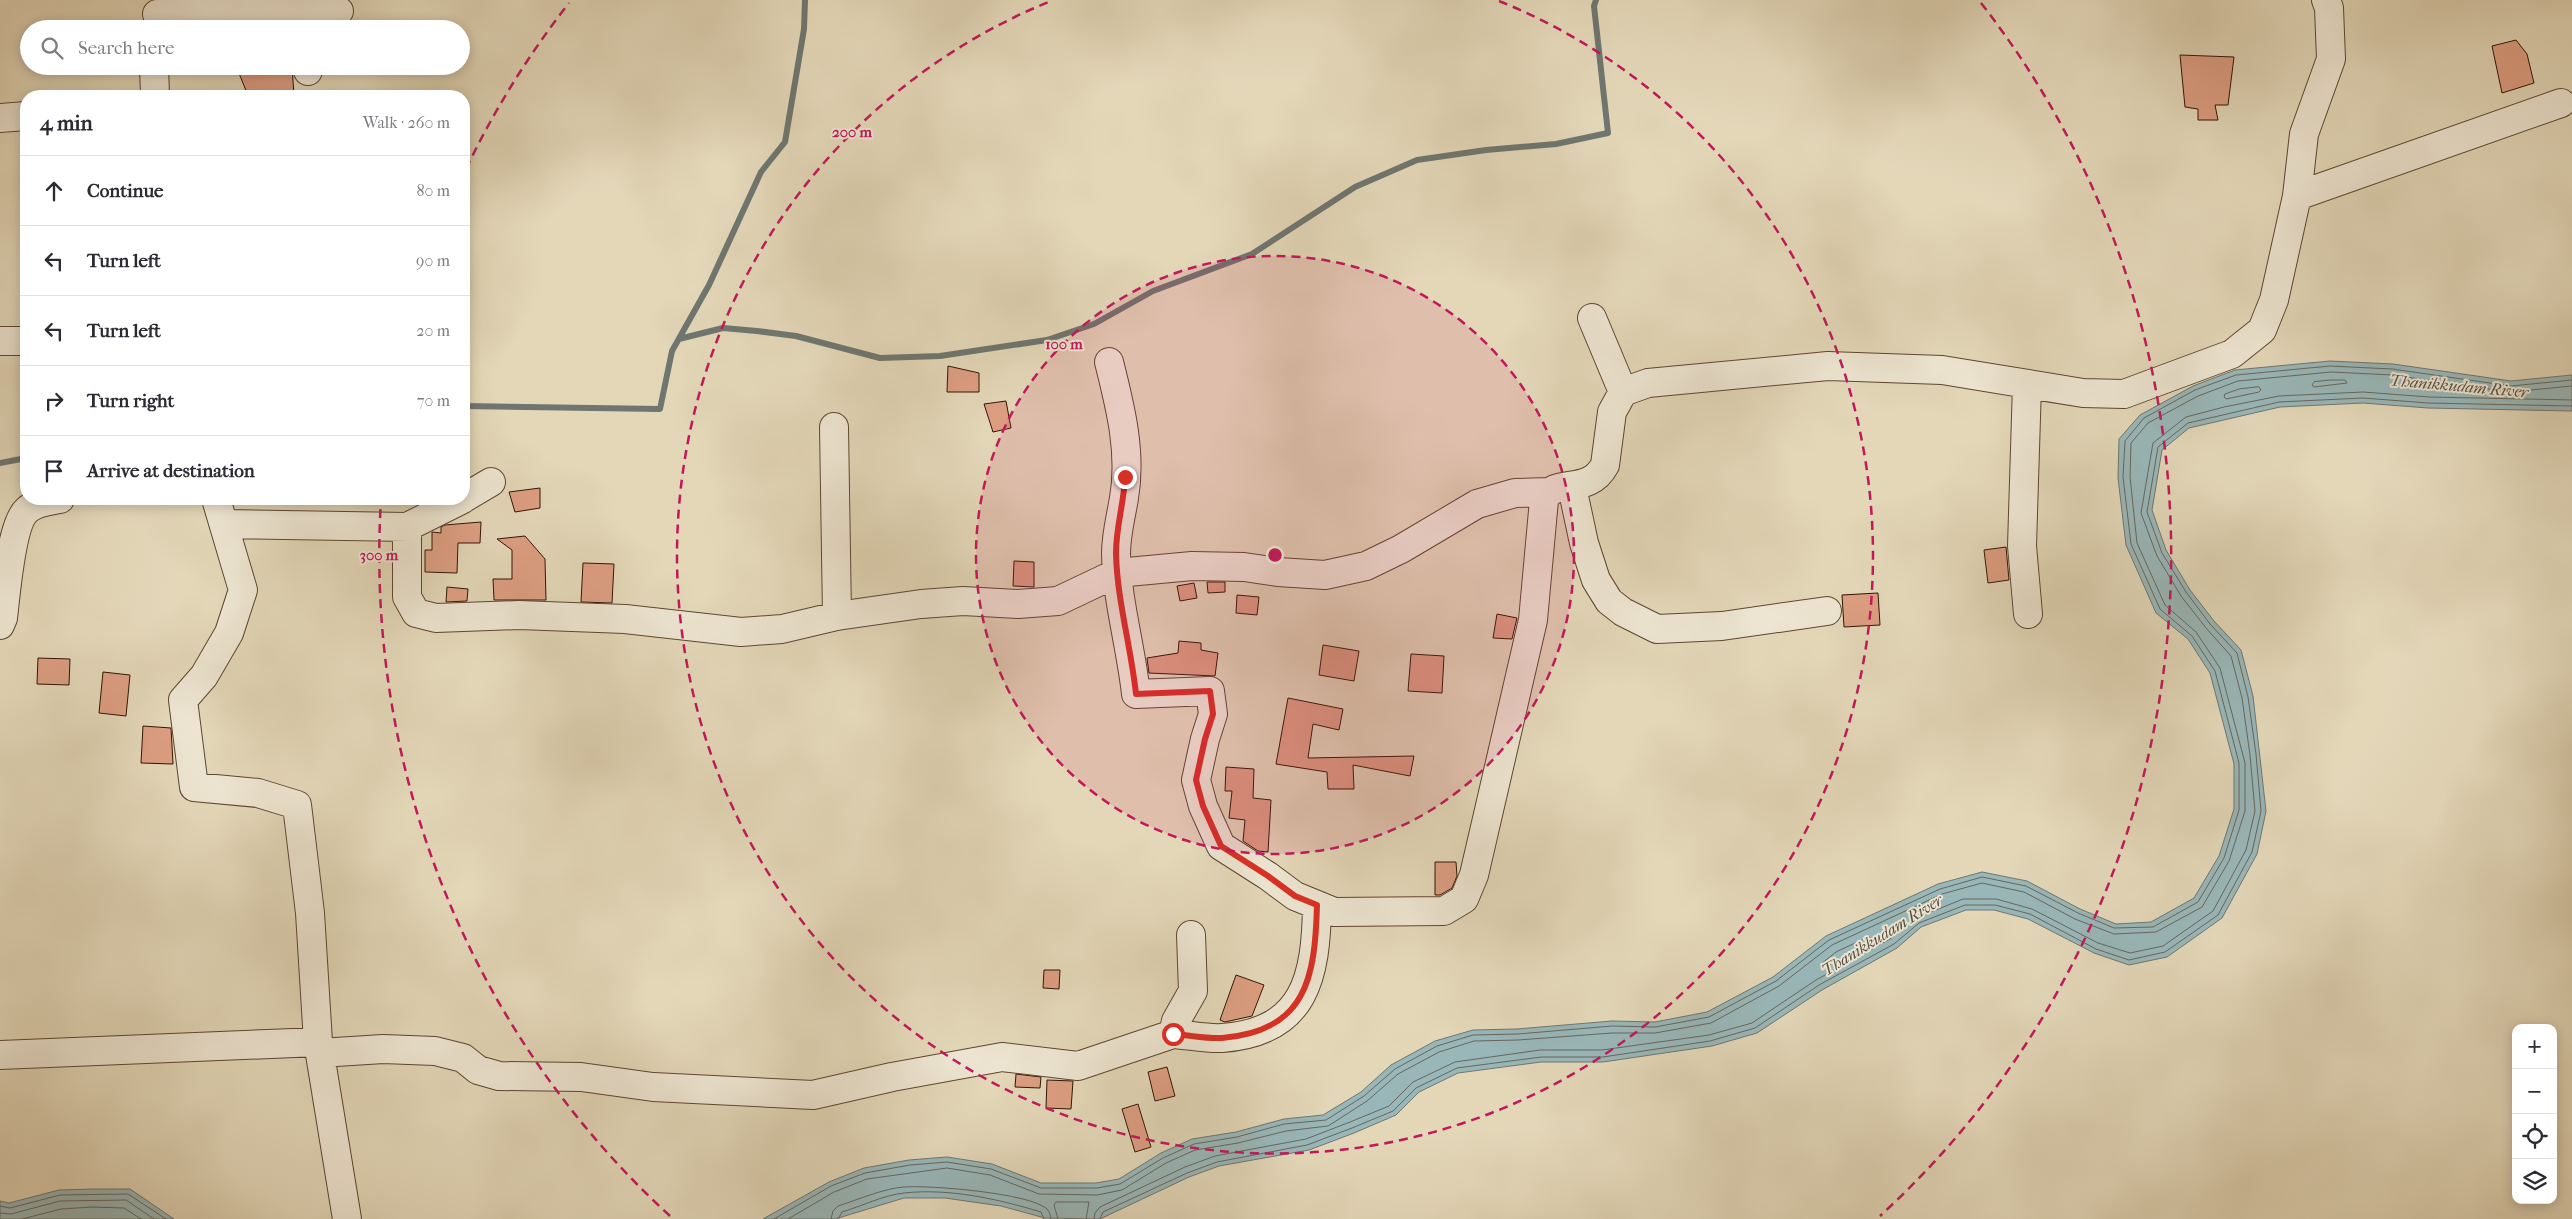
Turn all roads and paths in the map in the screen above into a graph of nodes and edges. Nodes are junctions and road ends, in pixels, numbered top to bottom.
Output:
1 (2326, 0) edge
2 (340, 11) dead end
3 (157, 14) edge
4 (305, 20) edge
5 (154, 75) edge
6 (155, 90) edge
7 (2561, 103) dead end
8 (20, 116) edge
9 (0, 118) edge
10 (2297, 196) junction
11 (1592, 318) dead end
12 (0, 341) edge
13 (20, 341) edge
14 (1109, 362) dead end
15 (2027, 384) junction
16 (1623, 392) junction
17 (834, 426) dead end
18 (490, 482) dead end
19 (1560, 489) junction
20 (470, 495) edge
21 (34, 505) edge
22 (218, 505) edge
23 (451, 505) edge
24 (225, 524) junction
25 (406, 527) junction
26 (1117, 573) junction
27 (1827, 611) dead end
28 (2028, 614) dead end
29 (836, 616) junction
30 (0, 625) edge
31 (1317, 905) junction
32 (1191, 935) dead end
33 (1173, 1034) junction
34 (319, 1048) junction
35 (0, 1055) edge
36 (347, 1219) edge

1 - 10 street
2 - 4 street
3 - 4 street
5 - 6 street
7 - 10 street
8 - 9 street
10 - 15 street
11 - 16 street
12 - 13 street
14 - 26 street
15 - 16 street
15 - 28 street
16 - 19 street
17 - 29 street
18 - 20 street
19 - 26 street
19 - 27 street
19 - 31 street
21 - 30 street
22 - 24 street
23 - 25 street
24 - 25 street
24 - 34 street
25 - 29 street
26 - 29 street
26 - 31 street
31 - 33 street
32 - 33 street
33 - 34 street
34 - 35 street
34 - 36 street

